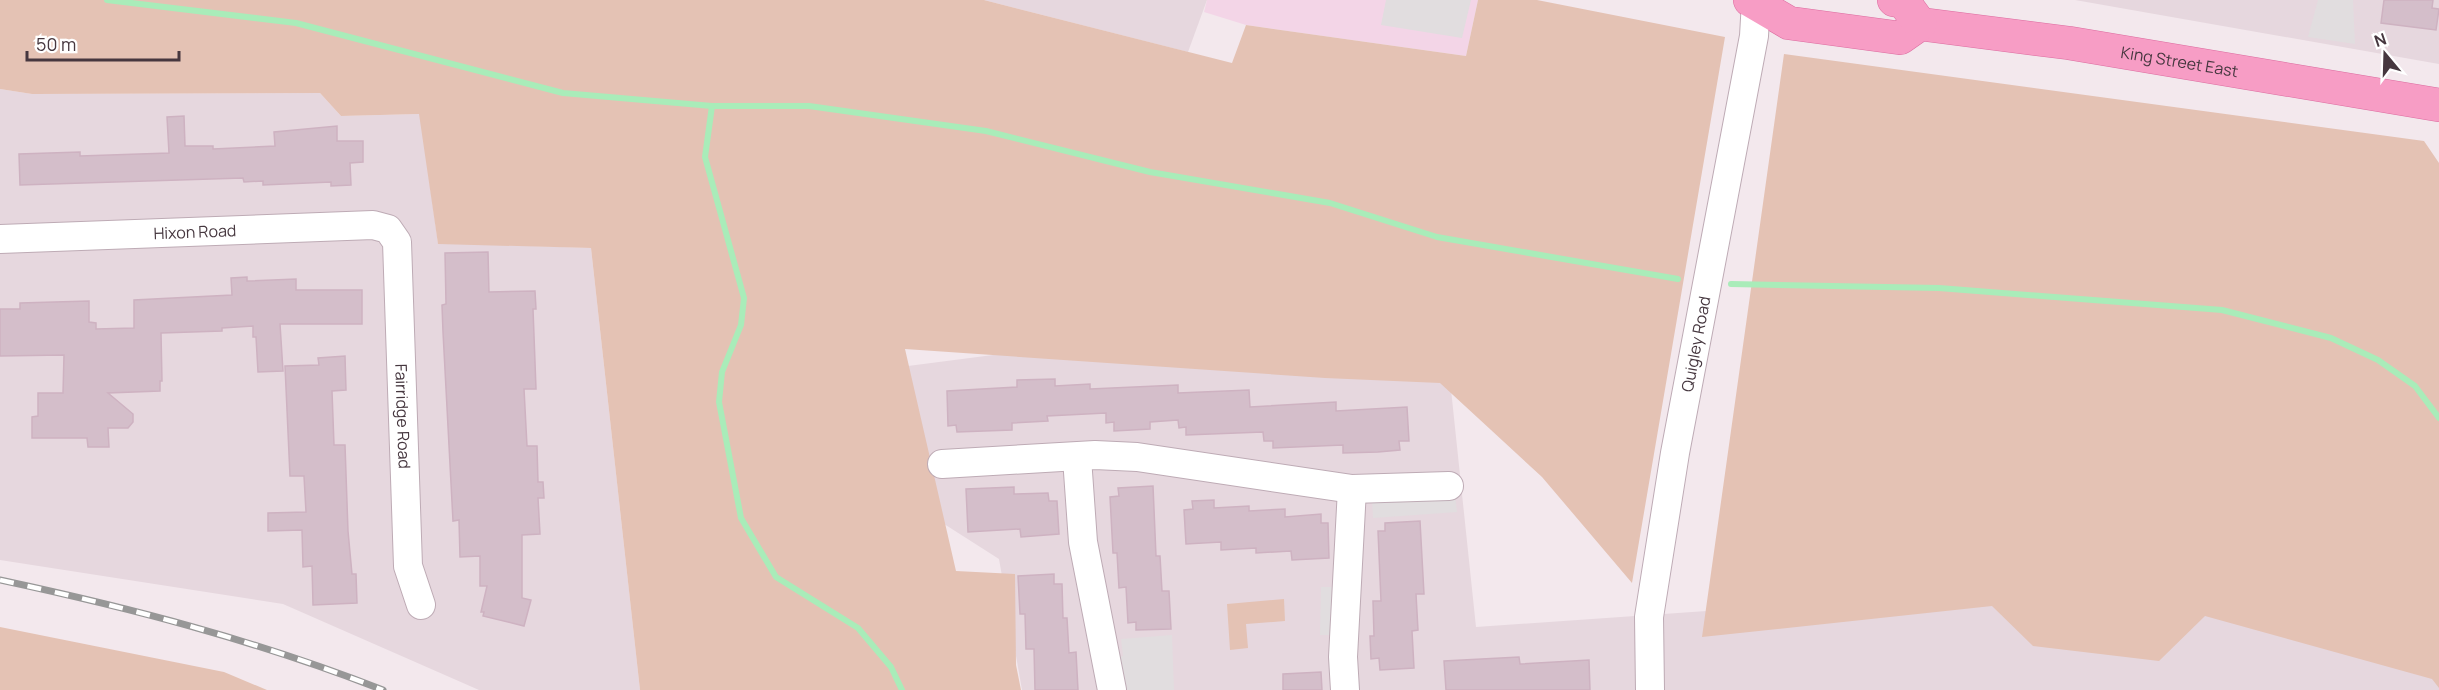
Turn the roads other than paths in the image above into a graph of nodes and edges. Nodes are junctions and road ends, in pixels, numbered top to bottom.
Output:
1 (1754, 0) edge
2 (1894, 0) edge
3 (1920, 24) junction
4 (2439, 105) edge
5 (388, 229) joint
6 (0, 239) edge
7 (1077, 458) junction
8 (942, 464) dead end
9 (1449, 486) dead end
10 (1352, 489) junction
11 (420, 605) dead end
12 (1112, 690) edge
13 (1345, 690) edge
14 (1650, 690) edge

1 - 3 main road
1 - 14 street, Quigley Road
2 - 3 main road
3 - 4 main road, King Street East
5 - 6 street, Hixon Road
5 - 11 street, Fairridge Road
7 - 8 street
7 - 10 street
7 - 12 street
9 - 10 street
10 - 13 street

